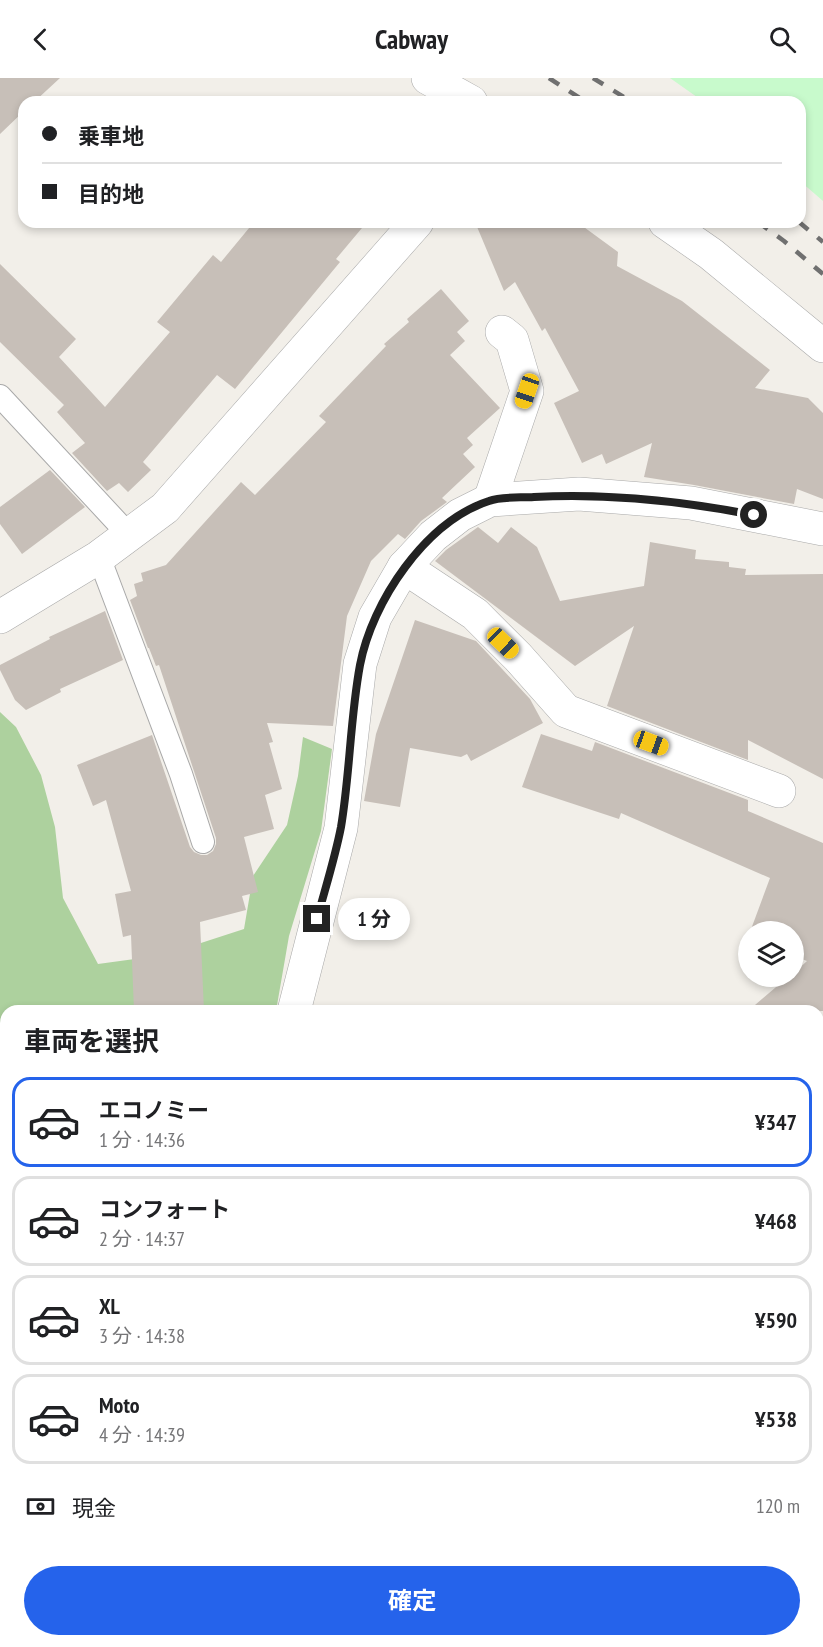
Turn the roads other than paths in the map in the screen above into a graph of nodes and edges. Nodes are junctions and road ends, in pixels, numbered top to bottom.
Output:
1 (428, 78) edge
2 (460, 96) edge
3 (412, 228) edge
4 (674, 228) edge
5 (502, 332) dead end
6 (823, 346) edge
7 (0, 396) edge
8 (490, 500) junction
9 (823, 529) edge
10 (129, 535) junction
11 (99, 557) junction
12 (404, 567) junction
13 (2, 611) edge
14 (779, 791) dead end
15 (203, 842) dead end
16 (296, 1005) edge

1 - 2 street
3 - 10 street
4 - 6 street
5 - 8 street
7 - 10 lane
8 - 9 street
8 - 12 street
10 - 11 street
11 - 13 street
11 - 15 lane
12 - 14 street
12 - 16 street

